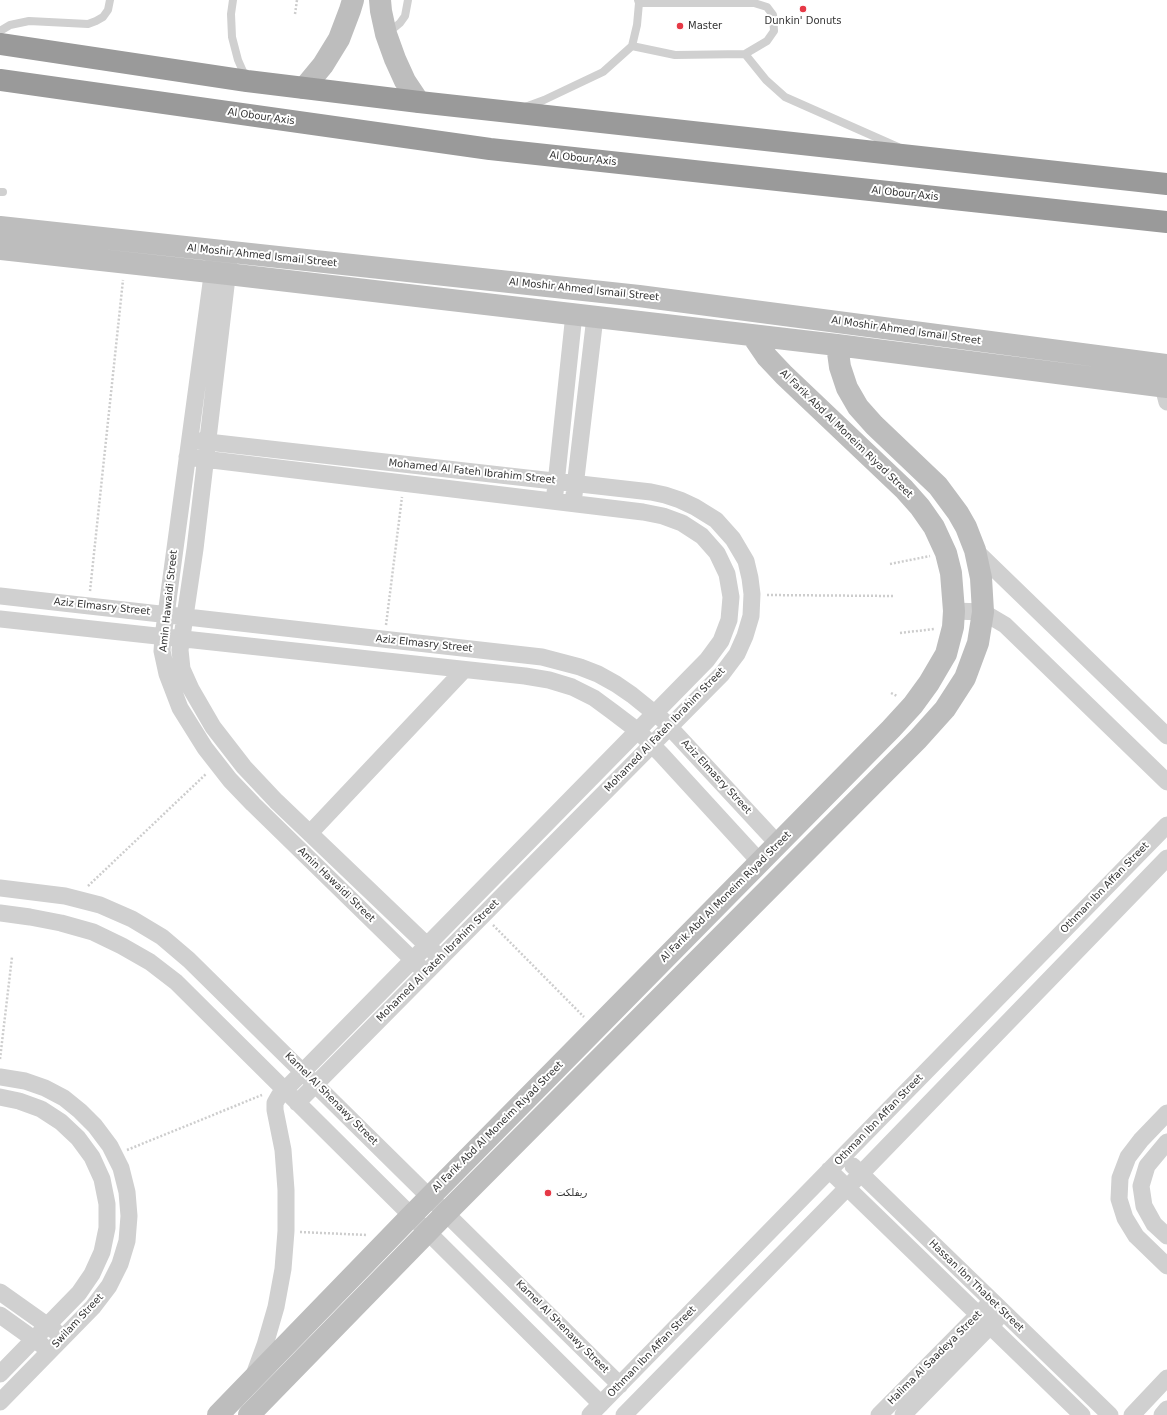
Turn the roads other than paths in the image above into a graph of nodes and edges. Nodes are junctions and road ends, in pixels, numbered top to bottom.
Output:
1 (110, 0) edge
2 (233, 0) edge
3 (353, 0) edge
4 (380, 0) edge
5 (408, 0) edge
6 (639, 2) edge
7 (0, 31) edge
8 (386, 34) junction
9 (0, 44) edge
10 (632, 46) junction
11 (745, 54) junction
12 (0, 80) edge
13 (247, 81) junction
14 (304, 88) junction
15 (419, 102) junction
16 (512, 112) junction
17 (918, 156) junction
18 (1167, 184) edge
19 (1167, 222) edge
20 (0, 227) edge
21 (0, 249) edge
22 (223, 252) junction
23 (220, 273) junction
24 (574, 314) junction
25 (595, 317) junction
26 (752, 335) junction
27 (837, 345) junction
28 (1162, 365) edge
29 (1166, 392) edge
30 (565, 393) junction
31 (586, 396) junction
32 (190, 440) junction
33 (208, 442) junction
34 (273, 450) junction
35 (187, 457) junction
36 (205, 460) junction
37 (271, 467) junction
38 (556, 482) junction
39 (576, 484) junction
40 (554, 501) junction
41 (574, 503) junction
42 (958, 513) junction
43 (934, 527) junction
44 (175, 546) junction
45 (195, 549) junction
46 (975, 550) junction
47 (0, 596) edge
48 (983, 612) junction
49 (166, 614) junction
50 (185, 616) junction
51 (0, 619) edge
52 (953, 619) junction
53 (163, 637) junction
54 (182, 639) junction
55 (464, 670) junction
56 (656, 714) junction
57 (669, 726) junction
58 (638, 731) junction
59 (1167, 736) edge
60 (652, 744) junction
61 (1167, 782) edge
62 (1167, 825) edge
63 (310, 833) junction
64 (778, 844) junction
65 (1167, 858) edge
66 (760, 862) junction
67 (0, 888) edge
68 (0, 913) edge
69 (427, 945) junction
70 (441, 958) junction
71 (413, 960) junction
72 (426, 973) junction
73 (303, 1072) junction
74 (0, 1077) edge
75 (316, 1085) junction
76 (283, 1089) junction
77 (0, 1097) edge
78 (298, 1104) junction
79 (1167, 1113) edge
80 (1167, 1142) edge
81 (843, 1157) junction
82 (829, 1170) junction
83 (861, 1174) junction
84 (847, 1188) junction
85 (430, 1197) junction
86 (446, 1213) junction
87 (411, 1216) junction
88 (428, 1232) junction
89 (1167, 1236) edge
90 (1167, 1266) edge
91 (0, 1292) edge
92 (997, 1306) junction
93 (0, 1315) edge
94 (983, 1321) junction
95 (47, 1325) junction
96 (64, 1337) junction
97 (34, 1339) junction
98 (50, 1351) junction
99 (0, 1374) edge
100 (1167, 1378) edge
101 (252, 1381) junction
102 (620, 1385) junction
103 (0, 1402) edge
104 (596, 1409) edge
105 (1167, 1409) edge
106 (218, 1415) edge
107 (249, 1415) edge
108 (624, 1415) edge
109 (879, 1415) edge
110 (903, 1415) edge
111 (1082, 1415) edge
112 (1110, 1415) edge
113 (1132, 1415) edge
114 (1162, 1415) edge

1 - 7 lane
2 - 13 lane
3 - 14 street
4 - 8 street
5 - 8 lane
6 - 10 lane
6 - 11 lane
8 - 15 street
9 - 13 highway
10 - 11 lane
10 - 16 lane
11 - 17 lane
12 - 19 highway, Al Obour Axis
13 - 14 highway
14 - 15 highway
15 - 16 highway
16 - 17 highway
17 - 18 highway
20 - 22 street, Al Moshir Ahmed Ismail Street
21 - 23 street
22 - 23 street, Amin Hawaidi Street
22 - 28 street, Al Moshir Ahmed Ismail Street
23 - 24 street
23 - 32 street, Amin Hawaidi Street
23 - 33 street, Amin Hawaidi Street
24 - 25 street
24 - 30 street
25 - 26 street
25 - 31 street
26 - 27 street
26 - 43 street, Al Farik Abd Al Moneim Riyad Street
27 - 29 street
27 - 42 street
28 - 29 street
30 - 31 street
30 - 38 street
31 - 39 street
32 - 33 street, Mohamed Al Fateh Ibrahim Street
32 - 35 street, Amin Hawaidi Street
33 - 34 street, Mohamed Al Fateh Ibrahim Street
33 - 36 street, Amin Hawaidi Street
34 - 37 street
34 - 38 street, Mohamed Al Fateh Ibrahim Street
35 - 36 street, Mohamed Al Fateh Ibrahim Street
35 - 44 street, Amin Hawaidi Street
36 - 37 street, Mohamed Al Fateh Ibrahim Street
36 - 45 street, Amin Hawaidi Street
37 - 40 street, Mohamed Al Fateh Ibrahim Street
38 - 39 street, Mohamed Al Fateh Ibrahim Street
38 - 40 street
39 - 41 street
39 - 57 street, Mohamed Al Fateh Ibrahim Street
40 - 41 street, Mohamed Al Fateh Ibrahim Street
41 - 56 street, Mohamed Al Fateh Ibrahim Street
42 - 43 street
42 - 46 street
43 - 52 street, Al Farik Abd Al Moneim Riyad Street
44 - 45 street
44 - 49 street, Amin Hawaidi Street
45 - 50 street, Amin Hawaidi Street
46 - 48 street
46 - 59 street
47 - 49 street, Aziz Elmasry Street
48 - 52 street
48 - 61 street
48 - 86 street
49 - 50 street, Aziz Elmasry Street
49 - 53 street, Amin Hawaidi Street
50 - 54 street, Amin Hawaidi Street
50 - 56 street, Aziz Elmasry Street
51 - 53 street, Aziz Elmasry Street
52 - 64 street, Al Farik Abd Al Moneim Riyad Street
53 - 54 street, Aziz Elmasry Street
53 - 71 street, Amin Hawaidi Street
54 - 55 street, Aziz Elmasry Street
54 - 63 street, Amin Hawaidi Street
55 - 58 street, Aziz Elmasry Street
55 - 63 street
56 - 57 street, Aziz Elmasry Street
56 - 58 street, Mohamed Al Fateh Ibrahim Street
57 - 60 street, Mohamed Al Fateh Ibrahim Street
57 - 64 street, Aziz Elmasry Street
58 - 60 street, Aziz Elmasry Street
58 - 69 street, Mohamed Al Fateh Ibrahim Street
60 - 66 street, Aziz Elmasry Street
60 - 70 street, Mohamed Al Fateh Ibrahim Street
62 - 81 street, Othman Ibn Affan Street
63 - 69 street, Amin Hawaidi Street
64 - 66 street, Al Farik Abd Al Moneim Riyad Street
65 - 83 street
66 - 85 street, Al Farik Abd Al Moneim Riyad Street
67 - 73 street, Kamel Al Shenawy Street
68 - 76 street
69 - 70 street, Amin Hawaidi Street
69 - 71 street, Mohamed Al Fateh Ibrahim Street
70 - 72 street, Mohamed Al Fateh Ibrahim Street
71 - 72 street, Amin Hawaidi Street
71 - 73 street, Mohamed Al Fateh Ibrahim Street
72 - 75 street, Mohamed Al Fateh Ibrahim Street
73 - 75 street, Kamel Al Shenawy Street
73 - 76 street, Mohamed Al Fateh Ibrahim Street
74 - 96 street, Swilam Street
75 - 78 street, Mohamed Al Fateh Ibrahim Street
75 - 85 street, Kamel Al Shenawy Street
76 - 78 street
76 - 101 street, Mohamed Al Fateh Ibrahim Street
77 - 95 street, Swilam Street
78 - 87 street
79 - 90 street
80 - 89 street
81 - 82 street, Othman Ibn Affan Street
81 - 83 street, Hassan Ibn Thabet Street
82 - 84 street, Hassan Ibn Thabet Street
82 - 102 street, Othman Ibn Affan Street
83 - 84 street
83 - 92 street, Hassan Ibn Thabet Street
84 - 94 street, Hassan Ibn Thabet Street
84 - 108 street
85 - 86 street, Kamel Al Shenawy Street
85 - 87 street, Al Farik Abd Al Moneim Riyad Street
86 - 88 street
86 - 102 street, Kamel Al Shenawy Street
87 - 88 street
87 - 101 street, Al Farik Abd Al Moneim Riyad Street
88 - 104 street
88 - 107 street
91 - 95 street
92 - 94 street, Halima Al Saadeya Street
92 - 112 street, Hassan Ibn Thabet Street
93 - 97 street
94 - 109 street, Halima Al Saadeya Street
94 - 110 street, Halima Al Saadeya Street
94 - 111 street, Hassan Ibn Thabet Street
95 - 96 street
95 - 97 street, Swilam Street
96 - 98 street, Swilam Street
97 - 98 street
97 - 99 street, Swilam Street
98 - 103 street, Swilam Street
100 - 113 street
101 - 106 street, Al Farik Abd Al Moneim Riyad Street
102 - 104 street, Othman Ibn Affan Street
105 - 114 street

